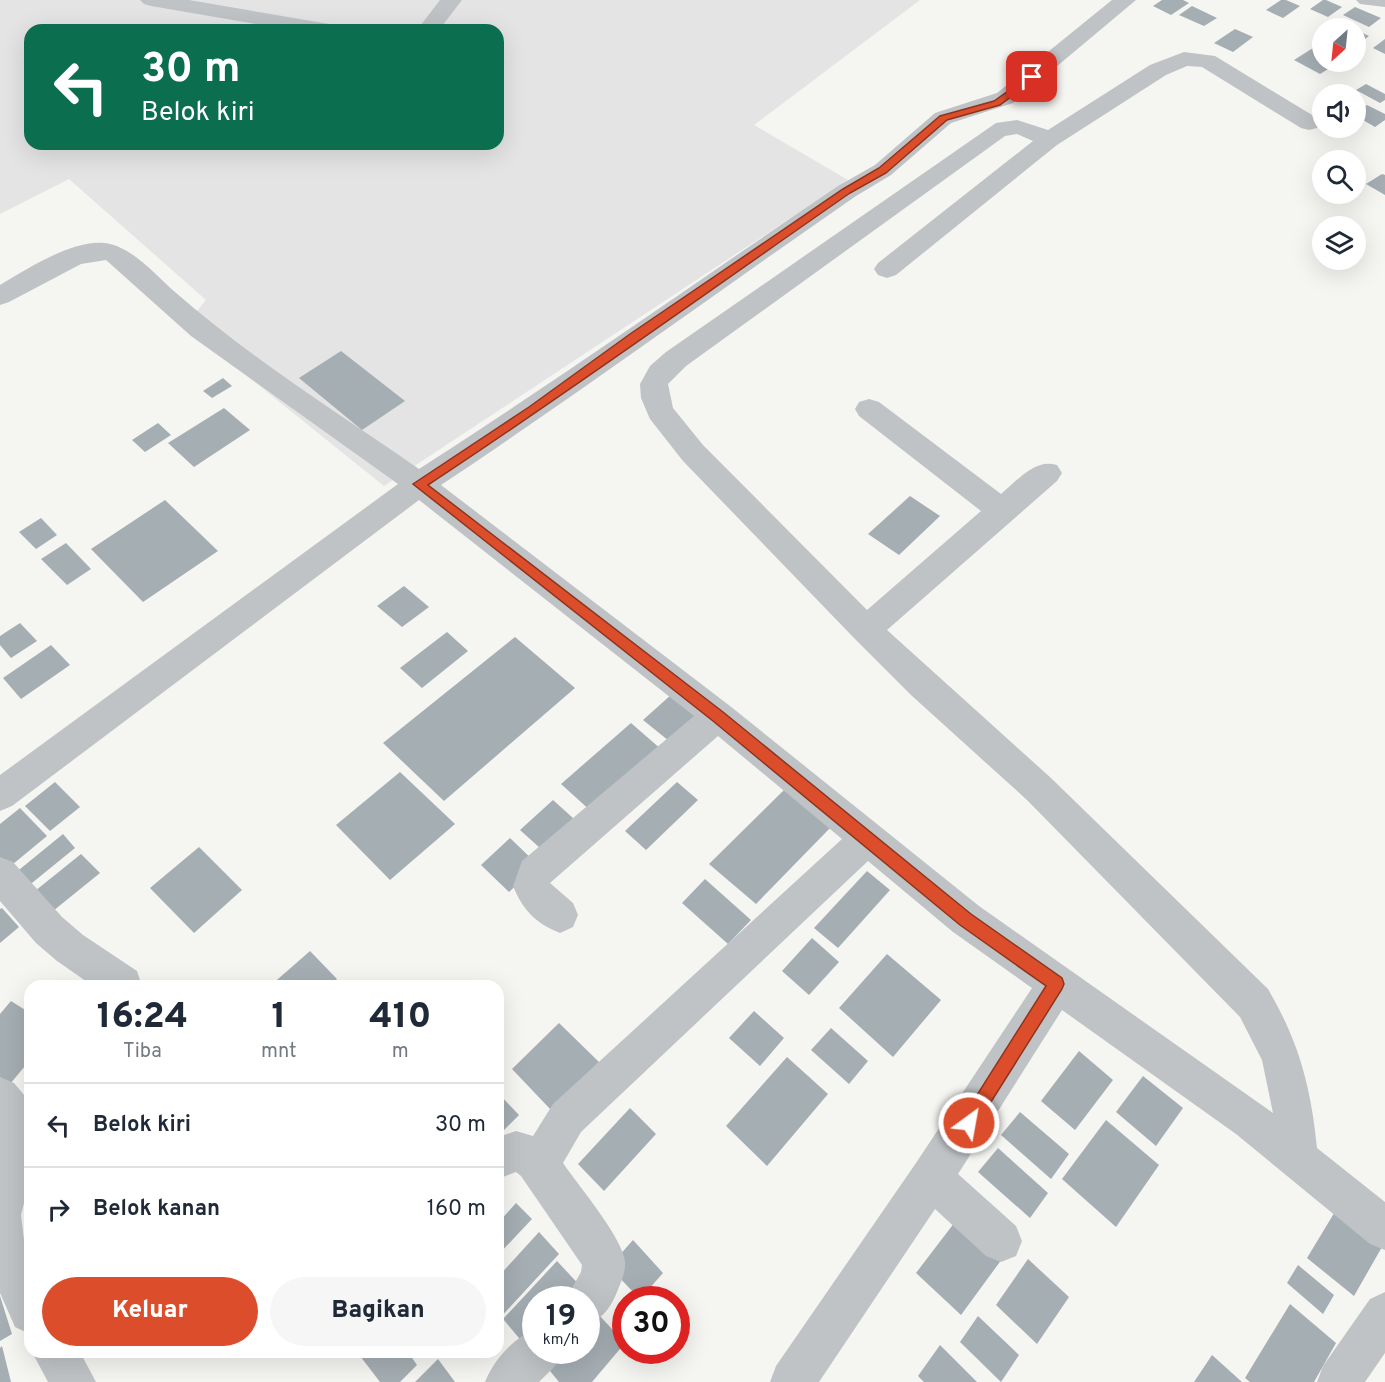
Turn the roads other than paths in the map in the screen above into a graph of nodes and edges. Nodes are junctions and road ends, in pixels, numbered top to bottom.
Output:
1 (151, 0) edge
2 (451, 0) edge
3 (1125, 0) edge
4 (1367, 0) edge
5 (1385, 1) edge
6 (293, 24) edge
7 (433, 24) edge
8 (1309, 123) dead end
9 (1049, 140) junction
10 (887, 269) dead end
11 (0, 296) edge
12 (869, 409) dead end
13 (1047, 473) dead end
14 (419, 484) junction
15 (1002, 511) junction
16 (866, 630) junction
17 (718, 716) junction
18 (0, 795) edge
19 (867, 839) junction
20 (0, 874) edge
21 (560, 915) dead end
22 (118, 980) edge
23 (1057, 984) junction
24 (0, 1097) edge
25 (504, 1155) edge
26 (1297, 1158) junction
27 (541, 1167) junction
28 (932, 1178) junction
29 (1385, 1229) edge
30 (1001, 1240) dead end
31 (597, 1286) edge
32 (24, 1298) edge
33 (1385, 1314) edge
34 (58, 1358) edge
35 (525, 1364) edge
36 (74, 1382) edge
37 (507, 1382) edge
38 (792, 1382) edge
39 (1339, 1382) edge

1 - 6 street
2 - 7 street
3 - 14 street
4 - 5 street
8 - 9 street
9 - 10 street
9 - 16 street
11 - 14 street
12 - 15 street
13 - 15 street
14 - 17 street
14 - 18 street
15 - 16 street
16 - 26 street
17 - 19 street
17 - 21 street
19 - 23 street
19 - 27 street
20 - 22 street
23 - 26 street
23 - 28 street
24 - 32 street
25 - 27 street
26 - 29 street
27 - 31 street
28 - 30 street
28 - 38 street
33 - 39 street
34 - 36 street
35 - 37 street

